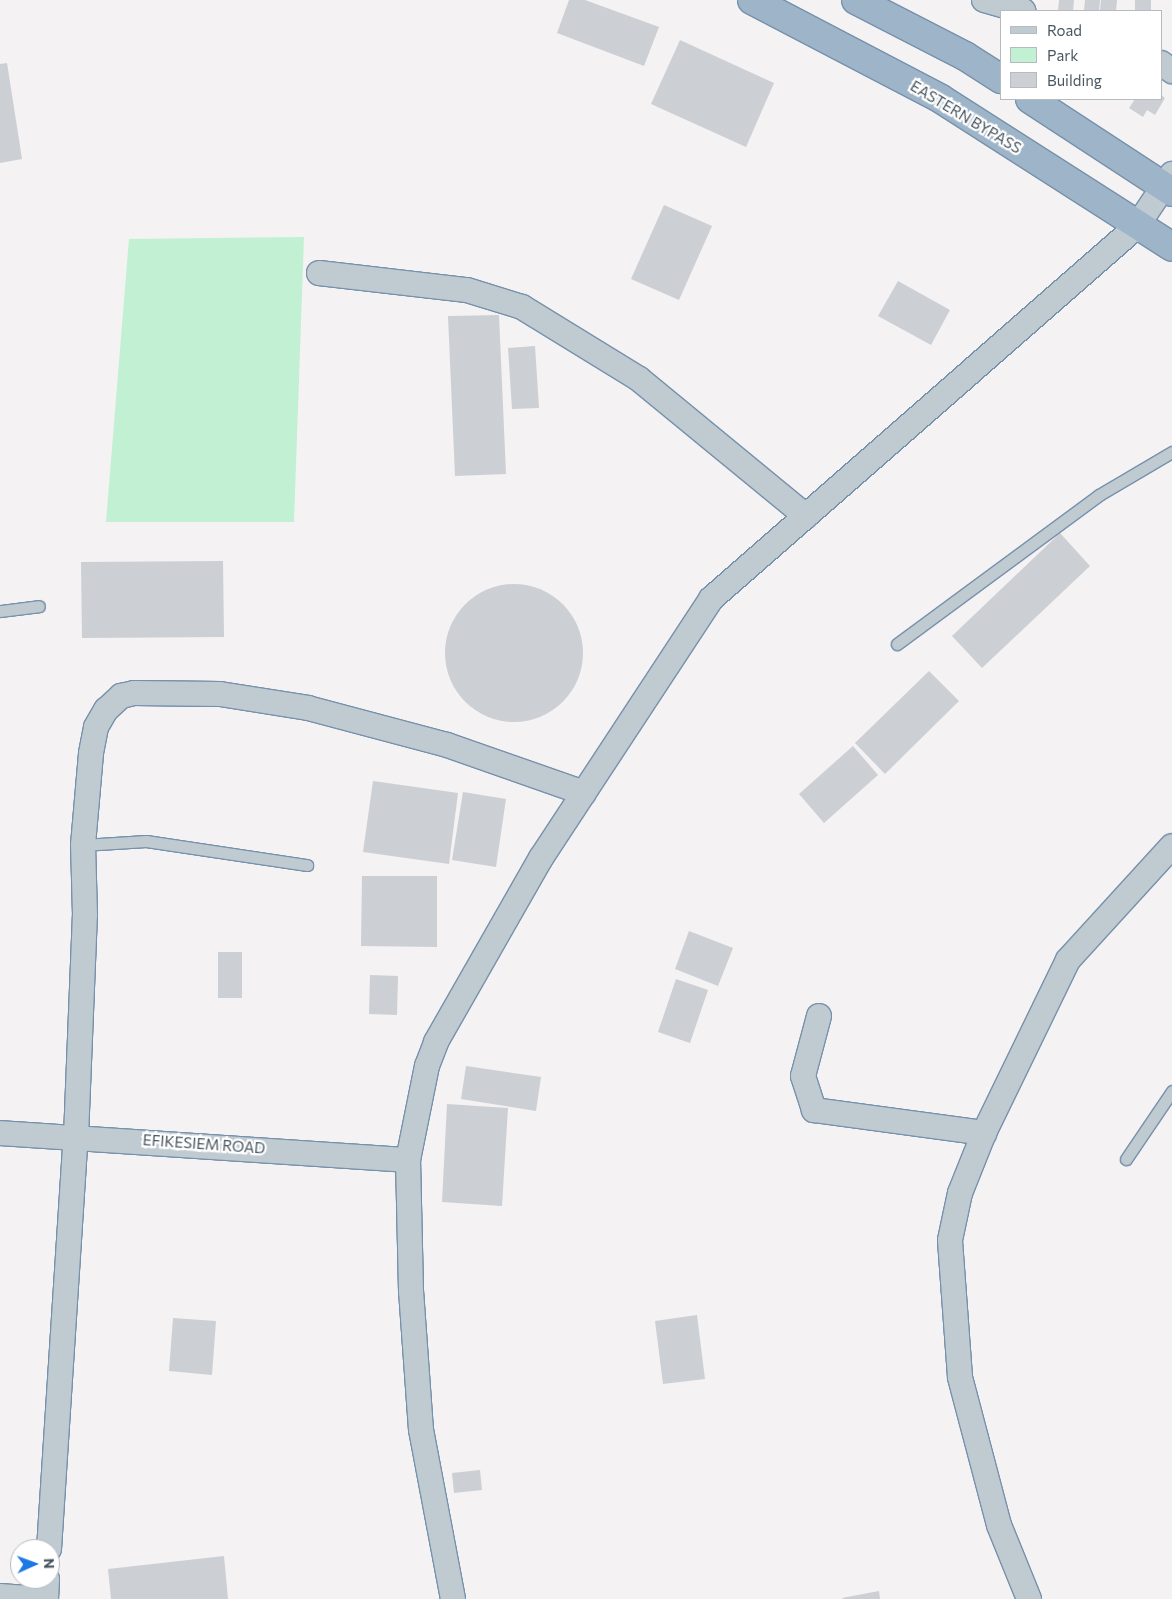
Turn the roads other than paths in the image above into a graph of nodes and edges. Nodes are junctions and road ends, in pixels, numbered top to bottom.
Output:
1 (752, 0) edge
2 (856, 0) edge
3 (984, 0) edge
4 (1019, 10) edge
5 (1000, 78) edge
6 (1032, 100) edge
7 (1169, 184) edge
8 (1137, 226) junction
9 (1172, 247) edge
10 (319, 273) dead end
11 (1172, 452) edge
12 (806, 516) junction
13 (39, 606) dead end
14 (0, 610) edge
15 (897, 644) dead end
16 (584, 793) junction
17 (83, 844) junction
18 (1172, 846) edge
19 (307, 865) dead end
20 (819, 1016) dead end
21 (1172, 1090) edge
22 (0, 1133) edge
23 (984, 1133) junction
24 (76, 1136) junction
25 (1126, 1159) dead end
26 (408, 1160) junction
27 (50, 1539) edge
28 (0, 1596) edge
29 (40, 1599) edge
30 (453, 1599) edge
31 (1029, 1599) edge

1 - 8 highway, EASTERN BYPASS
2 - 5 highway
3 - 4 street
6 - 7 highway
7 - 8 street
8 - 9 highway, EASTERN BYPASS
8 - 12 street
10 - 12 street
11 - 15 lane
12 - 16 street
13 - 14 lane
16 - 17 street
16 - 26 street
17 - 19 lane
17 - 24 street
18 - 23 street
20 - 23 street
21 - 25 lane
22 - 24 street, EFIKESIEM ROAD
23 - 31 street
24 - 26 street, EFIKESIEM ROAD
24 - 27 street
26 - 30 street
28 - 29 street

